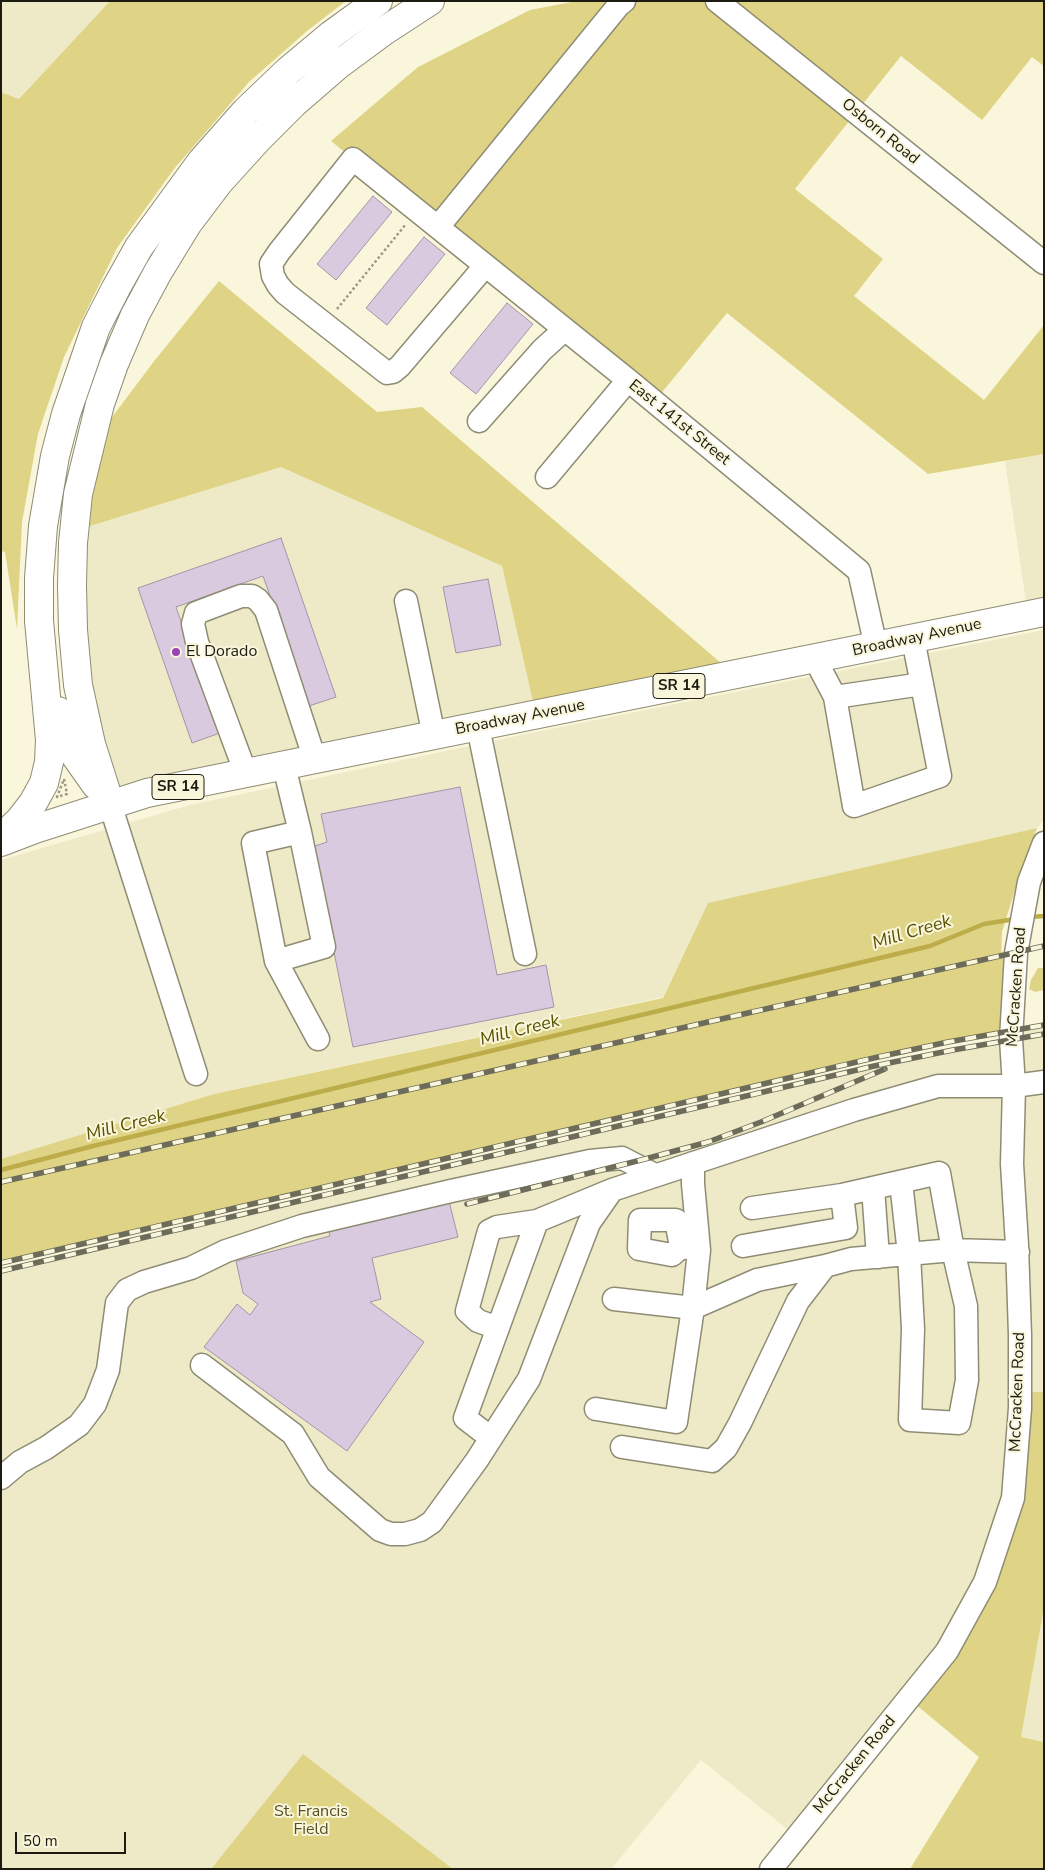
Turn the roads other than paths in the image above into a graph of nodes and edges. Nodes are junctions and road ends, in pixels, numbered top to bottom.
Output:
1 (378, 1) edge
2 (430, 1) edge
3 (624, 1) edge
4 (717, 1) edge
5 (438, 227) junction
6 (1044, 264) edge
7 (485, 266) junction
8 (564, 330) junction
9 (628, 380) junction
10 (479, 421) dead end
11 (547, 476) dead end
12 (406, 601) dead end
13 (1044, 612) edge
14 (913, 639) junction
15 (876, 646) junction
16 (815, 659) junction
17 (45, 672) junction
18 (922, 684) junction
19 (835, 697) junction
20 (478, 727) junction
21 (434, 736) junction
22 (315, 760) junction
23 (284, 766) junction
24 (246, 774) junction
25 (110, 804) junction
26 (300, 832) junction
27 (1, 840) edge
28 (1044, 843) edge
29 (524, 954) dead end
30 (276, 961) junction
31 (318, 1038) dead end
32 (196, 1074) dead end
33 (1044, 1082) edge
34 (1014, 1086) junction
35 (693, 1162) junction
36 (655, 1175) junction
37 (901, 1182) junction
38 (873, 1188) junction
39 (612, 1190) junction
40 (842, 1194) junction
41 (752, 1208) dead end
42 (537, 1221) junction
43 (846, 1228) junction
44 (743, 1246) dead end
45 (953, 1250) junction
46 (1018, 1252) junction
47 (909, 1254) junction
48 (878, 1257) junction
49 (851, 1259) junction
50 (826, 1266) junction
51 (614, 1299) dead end
52 (693, 1308) junction
53 (498, 1328) junction
54 (202, 1365) dead end
55 (596, 1410) dead end
56 (491, 1438) junction
57 (622, 1447) dead end
58 (1, 1478) edge
59 (772, 1869) edge

1 - 17 main road
2 - 25 main road
3 - 5 street
4 - 6 street, Osborn Road
5 - 7 street, East 141st Street
5 - 7 street, East 141st Street
7 - 8 street, East 141st Street
8 - 9 street, East 141st Street
8 - 10 street
9 - 11 street
9 - 15 street, East 141st Street
12 - 21 street
13 - 14 main road, Broadway Avenue / SR 14
14 - 15 main road, Broadway Avenue / SR 14
14 - 18 street
15 - 16 main road, Broadway Avenue / SR 14
16 - 19 street
16 - 20 main road, Broadway Avenue / SR 14
17 - 25 main road
17 - 27 main road
18 - 19 street
18 - 19 street
20 - 21 main road, Broadway Avenue / SR 14
20 - 29 street
21 - 22 main road, Broadway Avenue / SR 14
22 - 23 main road, Broadway Avenue / SR 14
22 - 24 street
23 - 24 main road, Broadway Avenue / SR 14
23 - 26 street
24 - 25 main road, Broadway Avenue / SR 14
25 - 27 main road, Broadway Avenue / SR 14
25 - 32 street
26 - 30 street
26 - 30 street
28 - 34 street, McCracken Road
30 - 31 street
33 - 34 street
34 - 35 street
34 - 46 street, McCracken Road
35 - 36 street
35 - 52 street
36 - 39 street
36 - 58 street
37 - 38 street
37 - 45 street
37 - 47 street
38 - 40 street
38 - 48 street
39 - 42 street
39 - 56 street
40 - 41 street
40 - 43 street
42 - 53 street
42 - 53 street
43 - 44 street
43 - 49 street
45 - 46 street
45 - 47 street
45 - 47 street
46 - 59 street, McCracken Road
47 - 48 street
48 - 49 street
49 - 50 street
50 - 52 street
50 - 57 street
51 - 52 street
52 - 55 street
53 - 56 street
54 - 56 street

